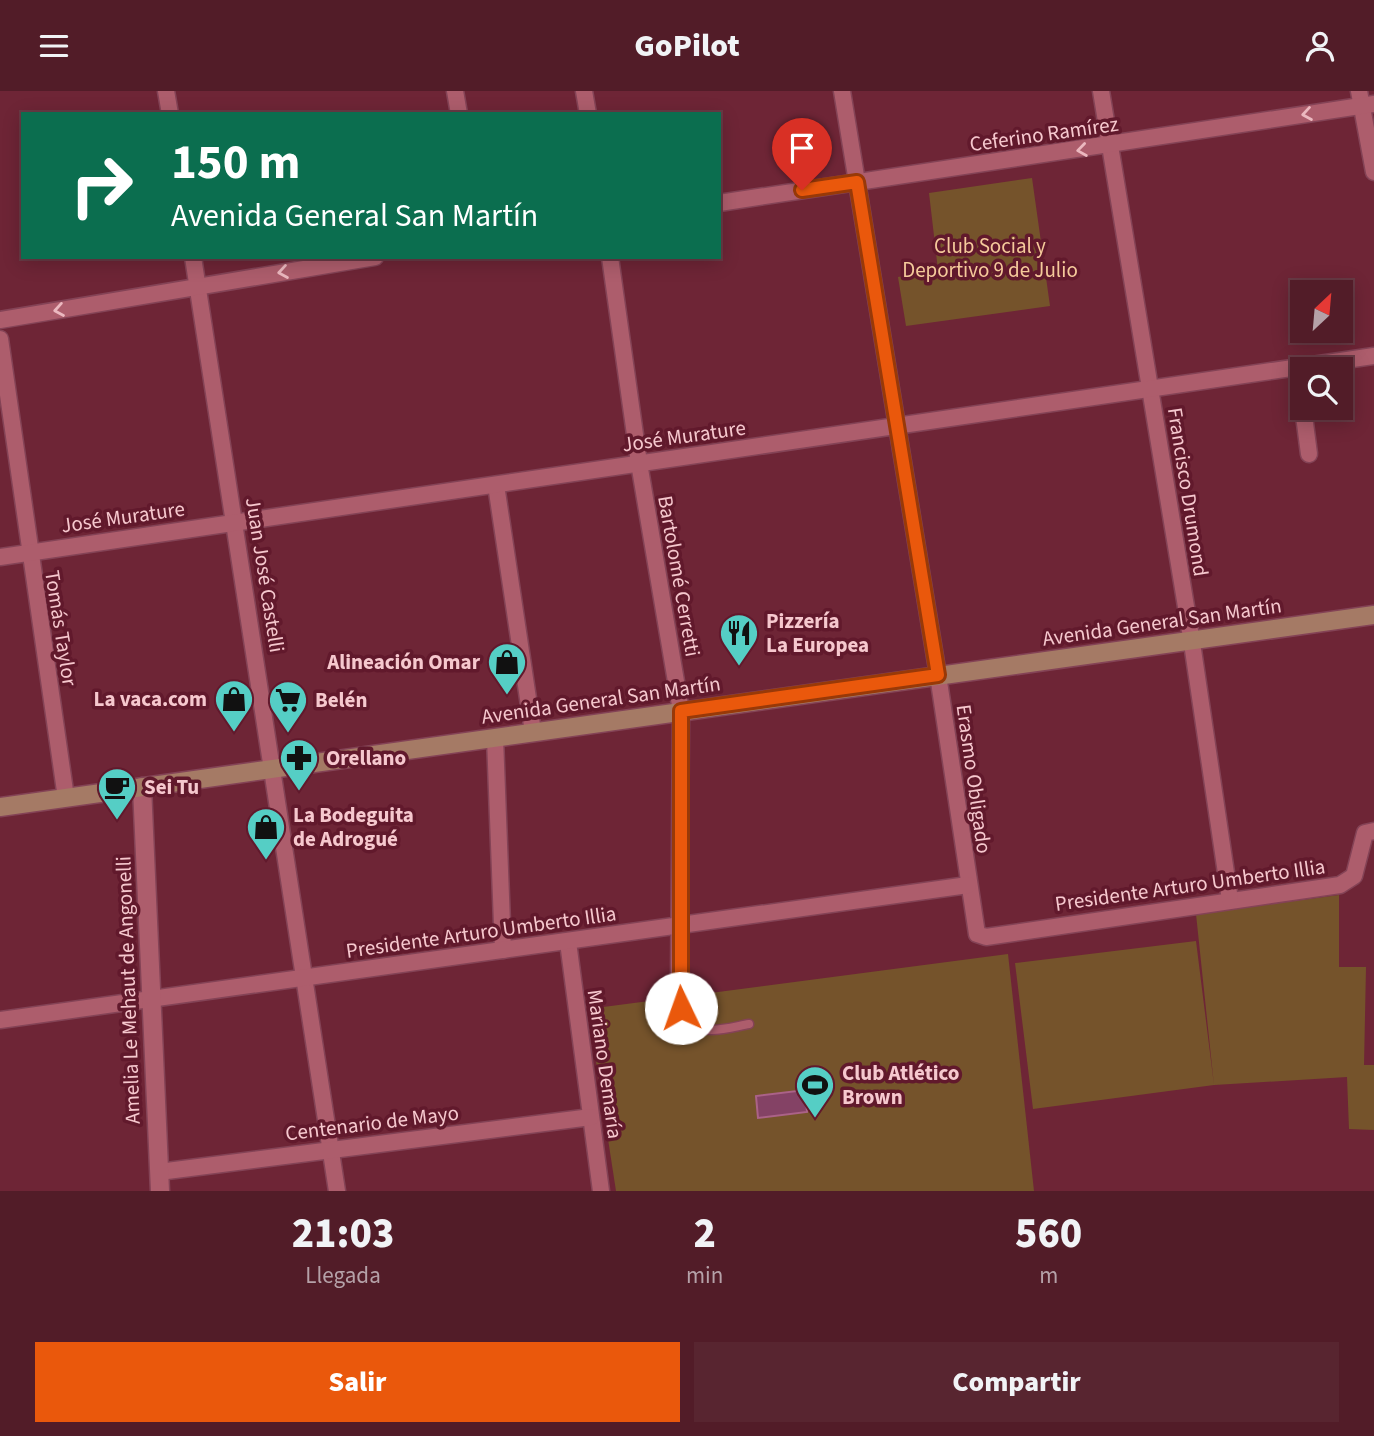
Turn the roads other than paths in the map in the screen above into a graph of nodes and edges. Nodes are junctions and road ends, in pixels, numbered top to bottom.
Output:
1 (166, 91) edge
2 (455, 91) edge
3 (584, 91) edge
4 (842, 91) edge
5 (1101, 91) edge
6 (1365, 100) edge
7 (170, 112) edge
8 (459, 112) edge
9 (588, 112) edge
10 (1110, 146) junction
11 (1374, 172) edge
12 (857, 182) junction
13 (721, 204) edge
14 (193, 259) edge
15 (362, 259) edge
16 (610, 259) edge
17 (197, 285) junction
18 (0, 320) edge
19 (0, 339) edge
20 (1374, 356) edge
21 (1353, 359) edge
22 (1290, 368) edge
23 (1150, 389) junction
24 (1305, 420) edge
25 (896, 428) junction
26 (1309, 454) dead end
27 (639, 463) junction
28 (496, 485) junction
29 (236, 522) junction
30 (29, 552) junction
31 (0, 557) edge
32 (1374, 615) edge
33 (1192, 643) junction
34 (938, 675) junction
35 (681, 711) junction
36 (533, 732) junction
37 (495, 738) junction
38 (274, 769) junction
39 (142, 787) junction
40 (66, 798) junction
41 (0, 807) edge
42 (1374, 831) edge
43 (968, 885) junction
44 (1230, 900) junction
45 (678, 927) junction
46 (977, 934) joint
47 (568, 942) junction
48 (503, 950) junction
49 (304, 977) junction
50 (679, 988) joint
51 (151, 999) junction
52 (0, 1020) edge
53 (749, 1024) dead end
54 (591, 1117) junction
55 (331, 1149) junction
56 (159, 1172) junction
57 (160, 1191) edge
58 (337, 1191) edge
59 (601, 1191) edge

1 - 7 street
2 - 8 street
3 - 9 street
4 - 12 street, Erasmo Obligado
5 - 10 street, Francisco Drumond
6 -> 10 street, Ceferino Ramírez
6 - 11 street
10 -> 12 street, Ceferino Ramírez
10 - 23 street, Francisco Drumond
12 - 13 street, Ceferino Ramírez
12 - 25 street, Erasmo Obligado
14 - 17 street, Juan José Castelli
15 -> 17 street
16 - 27 street, Bartolomé Cerretti
17 -> 18 street
17 - 29 street, Juan José Castelli
19 - 30 street, Tomás Taylor
20 - 21 street, José Murature
22 - 23 street, José Murature
23 - 25 street, José Murature
23 - 33 street, Francisco Drumond
24 - 26 street
25 - 27 street, José Murature
25 - 34 street, Erasmo Obligado
27 - 28 street, José Murature
27 - 35 street, Bartolomé Cerretti
28 - 29 street, José Murature
28 - 36 street
29 - 30 street, José Murature
29 - 38 street, Juan José Castelli
30 - 31 street, José Murature
30 - 40 street, Tomás Taylor
32 - 33 main road, Avenida General San Martín
33 - 34 main road, Avenida General San Martín
33 - 44 street, Francisco Drumond
34 - 35 main road, Avenida General San Martín
34 - 43 street, Erasmo Obligado
35 - 36 main road, Avenida General San Martín
35 - 45 street, Bartolomé Cerretti
36 - 37 main road, Avenida General San Martín
37 - 38 main road, Avenida General San Martín
37 - 48 street
38 - 39 main road, Avenida General San Martín
38 - 49 street, Juan José Castelli
39 - 40 main road, Avenida General San Martín
39 - 51 street, Amelia Le Mehaut de Angonelli
40 - 41 main road, Avenida General San Martín
42 - 44 street, Presidente Arturo Umberto Illia
43 - 45 street, Presidente Arturo Umberto Illia
43 - 46 street, Erasmo Obligado
44 - 46 street, Presidente Arturo Umberto Illia
45 - 47 street, Presidente Arturo Umberto Illia
45 - 50 street, Bartolomé Cerretti
47 - 48 street, Presidente Arturo Umberto Illia
47 - 54 street, Mariano Demaría
48 - 49 street, Presidente Arturo Umberto Illia
49 - 51 street, Presidente Arturo Umberto Illia
49 - 55 street, Juan José Castelli
50 - 53 lane
51 - 52 street, Presidente Arturo Umberto Illia
51 - 56 street, Amelia Le Mehaut de Angonelli
54 - 55 street, Centenario de Mayo
54 - 59 street, Mariano Demaría
55 - 56 street, Centenario de Mayo
55 - 58 street, Juan José Castelli
56 - 57 street, Amelia Le Mehaut de Angonelli

